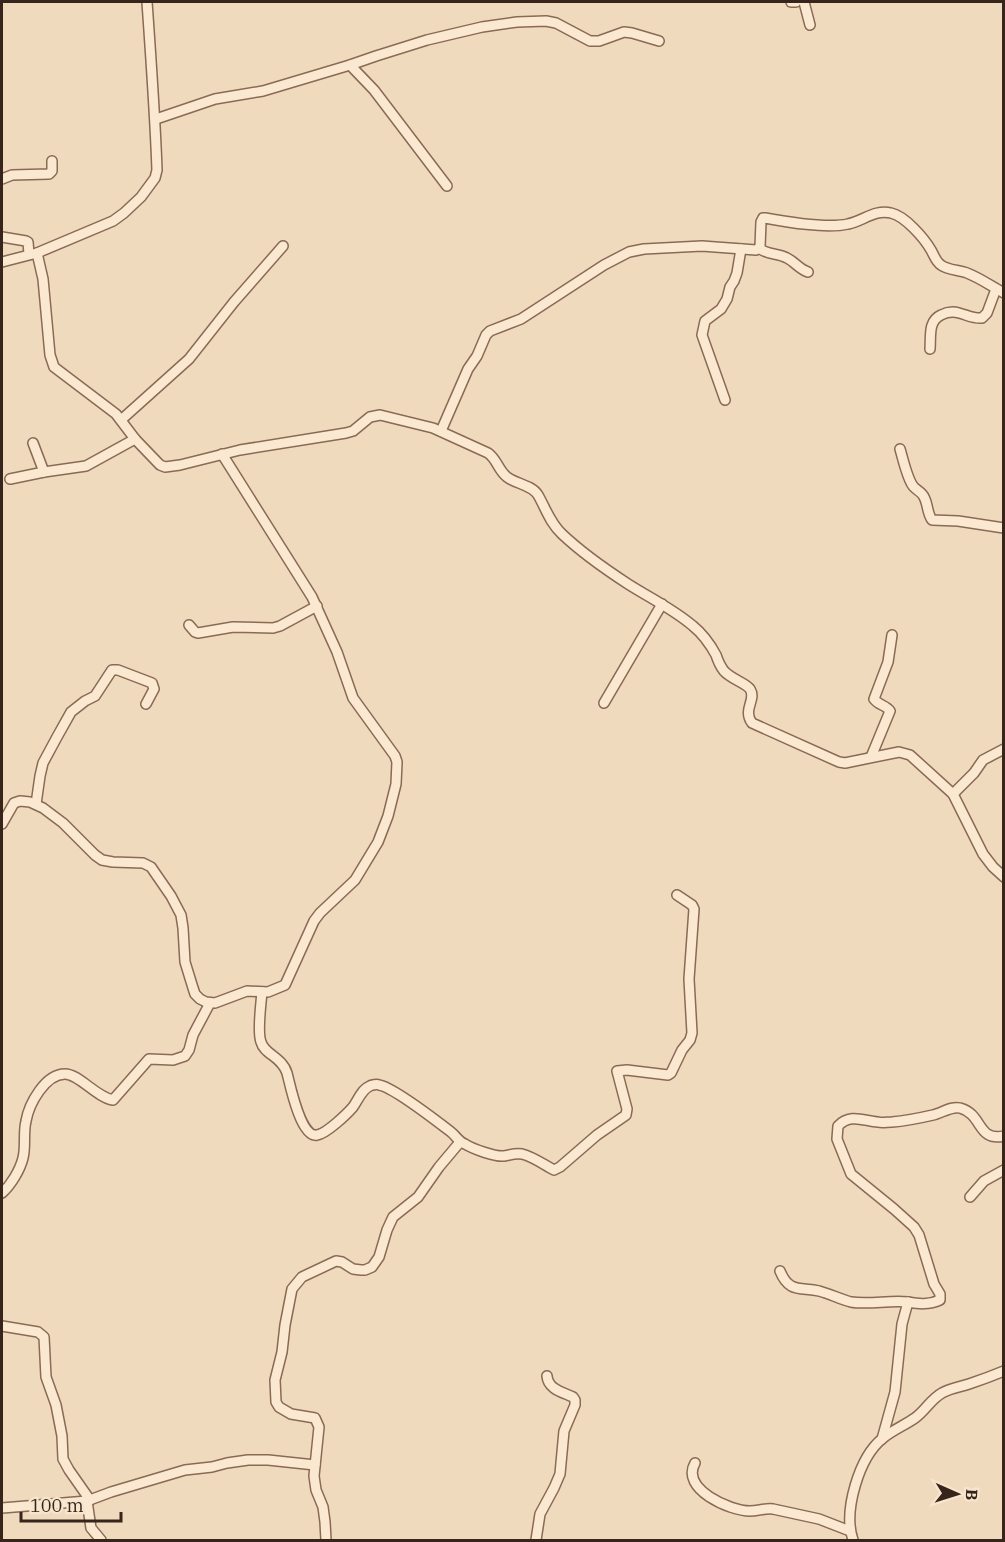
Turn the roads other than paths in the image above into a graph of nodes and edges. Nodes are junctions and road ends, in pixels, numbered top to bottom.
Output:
1 (147, 2) edge
2 (791, 2) edge
3 (796, 2) edge
4 (804, 2) edge
5 (810, 25) dead end
6 (660, 41) dead end
7 (350, 65) junction
8 (156, 118) junction
9 (52, 161) dead end
10 (2, 179) edge
11 (447, 186) dead end
12 (2, 237) edge
13 (283, 246) dead end
14 (759, 248) junction
15 (741, 249) junction
16 (33, 253) junction
17 (2, 262) edge
18 (808, 272) dead end
19 (1000, 291) edge
20 (930, 349) dead end
21 (725, 400) dead end
22 (121, 420) junction
23 (441, 431) junction
24 (135, 439) junction
25 (33, 443) dead end
26 (900, 449) dead end
27 (222, 454) junction
28 (44, 472) junction
29 (10, 478) dead end
30 (1004, 528) edge
31 (662, 604) junction
32 (317, 606) junction
33 (189, 625) dead end
34 (892, 635) dead end
35 (604, 703) dead end
36 (146, 704) dead end
37 (1004, 749) edge
38 (871, 757) junction
39 (952, 794) junction
40 (36, 804) junction
41 (2, 824) edge
42 (1004, 877) edge
43 (677, 895) dead end
44 (262, 992) junction
45 (210, 1003) junction
46 (1004, 1136) edge
47 (460, 1142) junction
48 (1004, 1170) edge
49 (2, 1193) edge
50 (970, 1197) dead end
51 (780, 1271) dead end
52 (908, 1302) junction
53 (2, 1326) edge
54 (1004, 1371) edge
55 (547, 1376) dead end
56 (882, 1439) junction
57 (695, 1463) dead end
58 (315, 1465) junction
59 (89, 1500) junction
60 (2, 1508) edge
61 (852, 1536) edge
62 (101, 1540) edge
63 (326, 1540) edge
64 (536, 1540) edge

1 - 8 street
2 - 3 street
4 - 5 street
6 - 7 street
7 - 8 street
7 - 11 street
8 - 16 street
9 - 10 street
12 - 16 street
13 - 22 street
14 - 15 street
14 - 18 street
14 - 19 street
15 - 21 street
15 - 23 street
16 - 17 street
16 - 22 street
19 - 20 street
22 - 24 street
23 - 27 street
23 - 31 street
24 - 27 street
24 - 28 street
25 - 28 street
26 - 30 street
27 - 32 street
28 - 29 street
31 - 35 street
31 - 38 street
32 - 33 street
32 - 44 street
34 - 38 street
36 - 40 street
37 - 39 street
38 - 39 street
39 - 42 street
40 - 41 street
40 - 45 street
43 - 47 street
44 - 45 street
44 - 47 street
45 - 49 street
46 - 52 street
47 - 58 street
48 - 50 street
51 - 52 street
52 - 56 street
53 - 59 street
54 - 56 street
55 - 64 street
56 - 61 street
57 - 61 street
58 - 59 street
58 - 63 street
59 - 60 street
59 - 62 street

